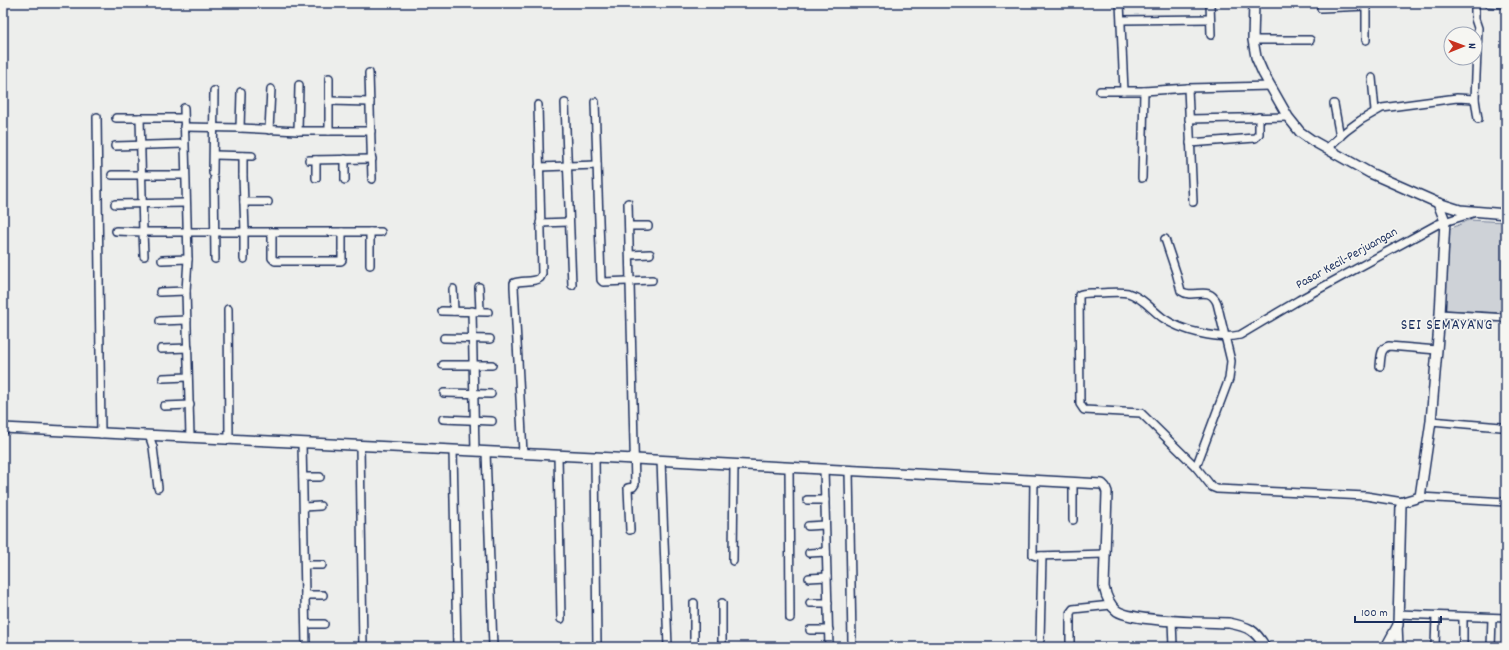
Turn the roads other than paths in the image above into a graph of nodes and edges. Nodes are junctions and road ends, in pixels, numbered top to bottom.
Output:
1 (1120, 3) edge
2 (1210, 3) edge
3 (1254, 3) edge
4 (1475, 3) edge
5 (1488, 3) edge
6 (1506, 4) edge
7 (1366, 5) edge
8 (1321, 8) dead end
9 (1210, 19) junction
10 (1122, 20) junction
11 (1211, 35) dead end
12 (1254, 40) junction
13 (1310, 40) dead end
14 (1366, 40) dead end
15 (369, 73) dead end
16 (329, 78) dead end
17 (1372, 78) dead end
18 (299, 86) dead end
19 (1270, 86) junction
20 (1188, 88) junction
21 (271, 89) dead end
22 (214, 91) dead end
23 (1100, 91) dead end
24 (1144, 91) junction
25 (241, 92) dead end
26 (1124, 92) junction
27 (1475, 99) junction
28 (329, 101) junction
29 (370, 102) junction
30 (595, 102) dead end
31 (565, 103) dead end
32 (1334, 104) dead end
33 (538, 106) dead end
34 (184, 108) dead end
35 (1375, 111) junction
36 (97, 117) dead end
37 (1259, 117) junction
38 (1288, 117) junction
39 (116, 118) dead end
40 (140, 118) junction
41 (184, 118) junction
42 (1189, 119) junction
43 (1478, 120) dead end
44 (184, 128) junction
45 (214, 128) junction
46 (240, 128) junction
47 (269, 130) junction
48 (298, 131) junction
49 (329, 131) junction
50 (371, 131) junction
51 (1340, 137) junction
52 (1190, 143) junction
53 (184, 144) junction
54 (141, 145) junction
55 (115, 146) dead end
56 (1326, 149) junction
57 (214, 155) junction
58 (243, 156) junction
59 (252, 156) dead end
60 (345, 159) junction
61 (372, 159) junction
62 (596, 165) junction
63 (567, 166) junction
64 (538, 167) junction
65 (112, 175) dead end
66 (142, 175) junction
67 (185, 175) junction
68 (316, 178) dead end
69 (1142, 178) dead end
70 (372, 179) dead end
71 (346, 180) dead end
72 (244, 202) junction
73 (268, 202) dead end
74 (1193, 202) dead end
75 (142, 203) junction
76 (628, 203) dead end
77 (1438, 203) junction
78 (115, 204) dead end
79 (186, 204) junction
80 (1477, 212) junction
81 (1506, 214) edge
82 (1445, 221) junction
83 (569, 222) junction
84 (540, 223) junction
85 (629, 226) junction
86 (648, 226) dead end
87 (116, 231) dead end
88 (143, 232) junction
89 (187, 232) junction
90 (215, 232) junction
91 (244, 232) junction
92 (272, 232) junction
93 (342, 232) junction
94 (370, 232) junction
95 (381, 232) dead end
96 (1165, 239) dead end
97 (650, 254) dead end
98 (630, 255) junction
99 (144, 256) dead end
100 (188, 259) junction
101 (216, 259) dead end
102 (244, 259) dead end
103 (162, 260) dead end
104 (370, 264) dead end
105 (630, 280) junction
106 (652, 280) dead end
107 (572, 285) dead end
108 (479, 287) dead end
109 (453, 289) dead end
110 (186, 291) junction
111 (160, 292) dead end
112 (228, 309) dead end
113 (442, 311) dead end
114 (454, 311) junction
115 (476, 311) junction
116 (488, 312) dead end
117 (1440, 314) junction
118 (1506, 318) edge
119 (187, 320) junction
120 (160, 321) dead end
121 (1226, 337) junction
122 (444, 338) dead end
123 (472, 338) junction
124 (490, 339) dead end
125 (188, 348) junction
126 (161, 349) dead end
127 (1437, 350) junction
128 (443, 365) dead end
129 (473, 365) junction
130 (492, 365) dead end
131 (1380, 366) dead end
132 (188, 377) junction
133 (163, 378) dead end
134 (444, 393) dead end
135 (474, 394) junction
136 (491, 394) dead end
137 (190, 405) junction
138 (164, 406) dead end
139 (443, 419) dead end
140 (474, 420) junction
141 (492, 421) dead end
142 (1431, 421) junction
143 (1501, 427) dead end
144 (3, 428) edge
145 (101, 434) junction
146 (149, 435) junction
147 (190, 437) junction
148 (229, 440) junction
149 (302, 443) junction
150 (360, 446) junction
151 (453, 450) junction
152 (475, 451) junction
153 (486, 452) junction
154 (523, 453) junction
155 (558, 455) junction
156 (596, 457) junction
157 (634, 459) junction
158 (661, 460) junction
159 (734, 464) junction
160 (789, 467) junction
161 (1196, 467) junction
162 (824, 469) junction
163 (849, 470) junction
164 (303, 477) junction
165 (320, 477) dead end
166 (1034, 480) junction
167 (1074, 482) junction
168 (158, 488) dead end
169 (1420, 497) junction
170 (807, 500) dead end
171 (825, 500) junction
172 (1403, 502) junction
173 (1506, 502) edge
174 (320, 506) dead end
175 (304, 507) junction
176 (1073, 520) dead end
177 (825, 525) junction
178 (808, 526) dead end
179 (630, 530) dead end
180 (826, 552) junction
181 (809, 553) dead end
182 (1105, 554) junction
183 (1042, 556) junction
184 (733, 561) dead end
185 (305, 565) junction
186 (322, 565) dead end
187 (827, 577) junction
188 (809, 578) dead end
189 (322, 595) dead end
190 (305, 596) junction
191 (694, 603) dead end
192 (722, 603) dead end
193 (810, 603) dead end
194 (828, 603) junction
195 (1112, 605) junction
196 (1398, 614) junction
197 (1436, 616) junction
198 (1463, 617) junction
199 (790, 618) dead end
200 (1492, 618) junction
201 (1506, 618) edge
202 (561, 619) dead end
203 (1172, 620) junction
204 (306, 624) junction
205 (324, 624) dead end
206 (1398, 625) junction
207 (810, 630) dead end
208 (828, 630) junction
209 (1040, 640) dead end
210 (852, 642) dead end
211 (306, 647) edge
212 (363, 647) edge
213 (457, 647) edge
214 (494, 647) edge
215 (597, 647) edge
216 (668, 647) edge
217 (694, 647) edge
218 (722, 647) edge
219 (829, 647) edge
220 (1070, 647) edge
221 (1173, 647) edge
222 (1265, 647) edge
223 (1386, 647) edge
224 (1399, 647) edge
225 (1435, 647) edge
226 (1462, 647) edge
227 (1491, 647) edge

1 - 10 street
2 - 9 street
3 - 12 street
4 - 27 street
5 - 6 street
7 - 8 street
7 - 14 street
9 - 10 street
9 - 11 street
10 - 26 street
12 - 13 street
12 - 19 street
15 - 29 street
16 - 28 street
17 - 35 street
18 - 48 street
19 - 20 street
19 - 38 street
20 - 24 street
20 - 42 street
21 - 47 street
22 - 45 street
23 - 26 street
24 - 26 street
24 - 69 street
25 - 46 street
27 - 35 street
27 - 43 street
28 - 29 street
28 - 49 street
29 - 50 street
30 - 62 street
31 - 63 street
32 - 51 street
33 - 64 street
34 - 41 street
35 - 51 street
36 - 145 street
37 - 38 street
37 - 42 street
37 - 52 street
38 - 56 street
39 - 40 street
40 - 41 street
40 - 54 street
41 - 44 street
42 - 52 street
44 - 45 street
44 - 53 street
45 - 46 street
45 - 57 street
46 - 47 street
47 - 48 street
48 - 49 street
49 - 50 street
50 - 61 street
51 - 56 street
52 - 74 street
53 - 54 street
53 - 67 street
54 - 55 street
54 - 66 street
56 - 77 street
57 - 58 street
57 - 90 street
58 - 59 street
58 - 72 street
60 - 61 street
60 - 68 street
60 - 71 street
61 - 70 street
62 - 63 street
62 - 105 street
63 - 64 street
63 - 83 street
64 - 84 street
65 - 66 street
66 - 67 street
66 - 75 street
67 - 79 street
72 - 73 street
72 - 91 street
75 - 78 street
75 - 79 street
75 - 88 street
76 - 85 street
77 - 80 street
77 - 82 street
79 - 89 street
80 - 81 street, Pasar Kecil-Perjuangan
80 - 82 street, Pasar Kecil-Perjuangan
82 - 117 street
82 - 121 street, Pasar Kecil-Perjuangan
83 - 84 street
83 - 107 street
84 - 154 street
85 - 86 street
85 - 98 street
87 - 88 street
88 - 89 street
88 - 99 street
89 - 90 street
89 - 100 street
90 - 91 street
90 - 101 street
91 - 92 street
91 - 102 street
92 - 93 street
92 - 93 street
93 - 94 street
94 - 95 street
94 - 104 street
96 - 121 street
97 - 98 street
98 - 105 street
100 - 103 street
100 - 110 street
105 - 106 street
105 - 157 street
108 - 115 street
109 - 114 street
110 - 111 street
110 - 119 street
112 - 148 street
113 - 114 street
114 - 115 street
115 - 116 street
115 - 123 street
117 - 118 street
117 - 127 street
119 - 120 street
119 - 125 street
121 - 161 street
121 - 161 street, Pasar Kecil-Perjuangan
122 - 123 street
123 - 124 street
123 - 129 street
125 - 126 street
125 - 132 street
127 - 131 street
127 - 142 street
128 - 129 street
129 - 130 street
129 - 135 street
132 - 133 street
132 - 137 street
134 - 135 street
135 - 136 street
135 - 140 street
137 - 138 street
137 - 147 street
139 - 140 street
140 - 141 street
140 - 152 street
142 - 143 street
142 - 169 street
144 - 145 street
145 - 146 street
146 - 147 street
146 - 168 street
147 - 148 street
148 - 149 street
149 - 150 street
149 - 164 street
150 - 151 street
150 - 212 street
151 - 152 street
151 - 213 street
152 - 153 street
153 - 154 street
153 - 214 street
154 - 155 street
155 - 156 street
155 - 202 street
156 - 157 street
156 - 215 street
157 - 158 street
157 - 179 street
158 - 159 street
158 - 216 street
159 - 160 street
159 - 184 street
160 - 162 street
160 - 199 street
161 - 172 street
162 - 163 street
162 - 171 street
163 - 166 street
163 - 210 street
164 - 165 street
164 - 175 street
166 - 167 street
166 - 183 street
167 - 176 street
167 - 182 street
169 - 172 street
169 - 173 street
170 - 171 street
171 - 177 street
172 - 196 street
174 - 175 street
175 - 185 street
177 - 178 street
177 - 180 street
180 - 181 street
180 - 187 street
182 - 183 street
182 - 195 street
183 - 209 street
185 - 186 street
185 - 190 street
187 - 188 street
187 - 194 street
189 - 190 street
190 - 204 street
191 - 217 street
192 - 218 street
193 - 194 street
194 - 208 street
195 - 203 street
195 - 220 street
196 - 197 street
196 - 206 street
197 - 198 street
197 - 225 street
198 - 200 street
198 - 226 street
200 - 201 street
200 - 227 street
203 - 221 street
203 - 222 street
204 - 205 street
204 - 211 street
206 - 223 street
206 - 224 street
207 - 208 street
208 - 219 street

